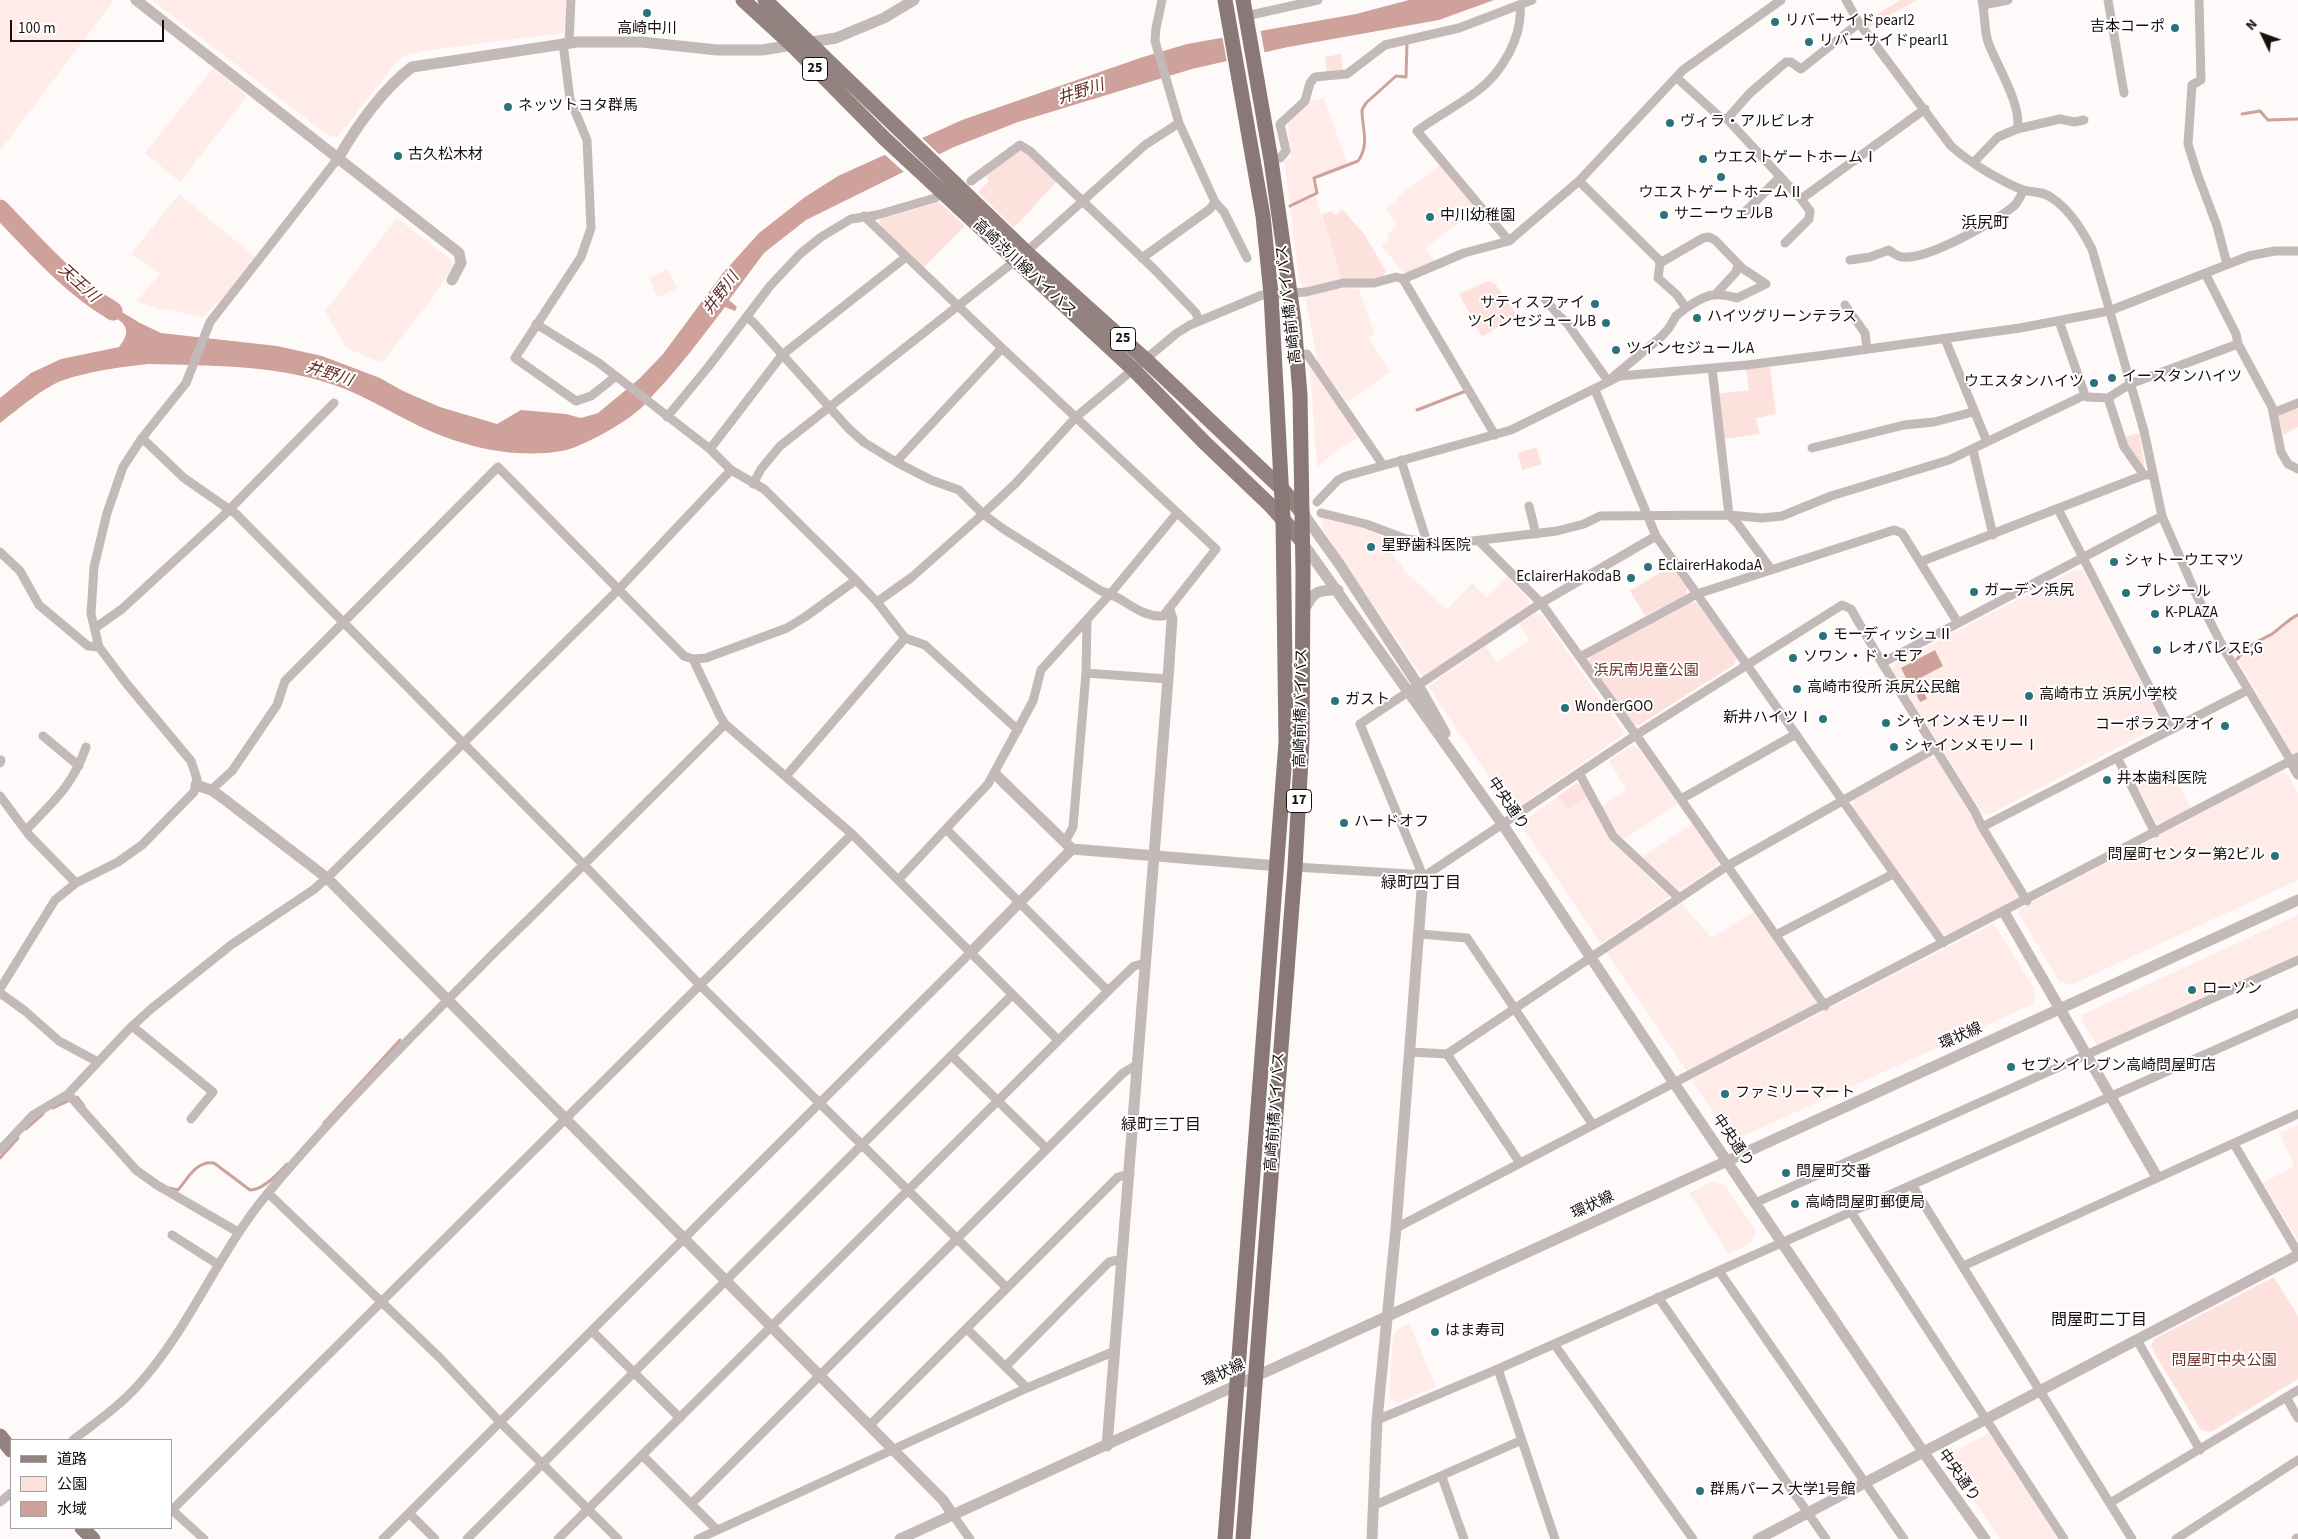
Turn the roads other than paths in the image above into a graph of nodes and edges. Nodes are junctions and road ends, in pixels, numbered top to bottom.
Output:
1 (136, 0) edge
2 (571, 0) edge
3 (743, 0) edge
4 (765, 0) edge
5 (914, 0) edge
6 (1162, 0) edge
7 (1225, 0) edge
8 (1243, 0) edge
9 (1318, 0) edge
10 (1532, 0) edge
11 (1781, 0) edge
12 (1846, 0) edge
13 (2008, 0) edge
14 (2108, 0) edge
15 (2199, 0) edge
16 (1982, 2) edge
17 (1520, 5) junction
18 (1246, 18) junction
19 (1859, 23) junction
20 (810, 42) junction
21 (566, 43) junction
22 (791, 44) junction
23 (1677, 78) junction
24 (2124, 93) dead end
25 (1925, 109) junction
26 (1727, 120) junction
27 (2084, 120) dead end
28 (1179, 122) junction
29 (2016, 130) junction
30 (339, 157) junction
31 (1272, 160) junction
32 (1974, 162) junction
33 (1780, 177) junction
34 (972, 181) dead end
35 (1579, 181) junction
36 (2024, 190) junction
37 (935, 198) dead end
38 (1801, 199) junction
39 (1082, 201) junction
40 (1215, 202) junction
41 (1746, 211) dead end
42 (864, 216) junction
43 (1508, 241) junction
44 (1785, 243) dead end
45 (2298, 251) edge
46 (1020, 256) junction
47 (906, 257) junction
48 (1142, 258) junction
49 (1247, 258) dead end
50 (1850, 260) dead end
51 (1660, 263) junction
52 (2227, 264) junction
53 (1738, 265) junction
54 (2205, 273) junction
55 (1403, 279) junction
56 (452, 280) dead end
57 (1290, 293) junction
58 (1271, 294) junction
59 (1715, 294) junction
60 (1546, 299) dead end
61 (1845, 305) dead end
62 (958, 306) junction
63 (1686, 308) junction
64 (2109, 311) junction
65 (746, 318) junction
66 (1199, 321) junction
67 (2059, 321) junction
68 (536, 324) junction
69 (1945, 339) junction
70 (2238, 344) junction
71 (1002, 348) junction
72 (1867, 349) junction
73 (1297, 354) junction
74 (782, 355) junction
75 (1145, 359) junction
76 (1712, 368) junction
77 (1133, 369) junction
78 (618, 380) junction
79 (1608, 382) junction
80 (2130, 384) junction
81 (1595, 390) junction
82 (2085, 395) junction
83 (2108, 398) junction
84 (334, 403) dead end
85 (2298, 403) edge
86 (830, 406) junction
87 (1973, 412) junction
88 (2273, 413) junction
89 (667, 417) junction
90 (1076, 417) junction
91 (1495, 434) junction
92 (142, 438) junction
93 (1987, 442) junction
94 (1812, 448) dead end
95 (710, 449) junction
96 (1973, 450) junction
97 (1280, 454) junction
98 (1401, 460) junction
99 (896, 462) junction
100 (1383, 466) junction
101 (1258, 467) junction
102 (2298, 469) edge
103 (731, 470) junction
104 (2148, 475) junction
105 (753, 484) junction
106 (1282, 489) junction
107 (1317, 502) dead end
108 (1529, 506) dead end
109 (230, 508) junction
110 (2058, 509) junction
111 (1302, 512) junction
112 (1177, 513) junction
113 (1321, 513) dead end
114 (983, 514) junction
115 (1729, 515) junction
116 (1647, 516) junction
117 (2162, 516) junction
118 (1283, 518) junction
119 (1536, 534) junction
120 (1993, 535) junction
121 (1656, 536) junction
122 (1302, 541) junction
123 (1479, 541) junction
124 (1427, 542) junction
125 (0, 552) edge
126 (2082, 557) junction
127 (1920, 562) junction
128 (1771, 569) junction
129 (856, 580) junction
130 (618, 590) junction
131 (1338, 590) junction
132 (1111, 593) junction
133 (1696, 594) junction
134 (877, 602) junction
135 (1541, 603) junction
136 (1169, 610) junction
137 (1303, 612) junction
138 (1087, 620) junction
139 (344, 622) junction
140 (1958, 623) junction
141 (95, 628) junction
142 (905, 638) junction
143 (99, 648) junction
144 (1580, 657) junction
145 (693, 659) junction
146 (1882, 663) junction
147 (1747, 665) junction
148 (1086, 673) junction
149 (1168, 679) junction
150 (1418, 685) junction
151 (2248, 690) junction
152 (1407, 692) junction
153 (725, 724) junction
154 (2171, 729) junction
155 (1018, 730) junction
156 (1796, 734) junction
157 (1636, 735) junction
158 (42, 736) dead end
159 (463, 742) junction
160 (86, 746) dead end
161 (1936, 748) junction
162 (2117, 757) junction
163 (1457, 758) junction
164 (2294, 759) edge
165 (79, 766) junction
166 (1579, 773) junction
167 (995, 774) junction
168 (2298, 774) edge
169 (787, 775) junction
170 (196, 785) junction
171 (211, 790) junction
172 (0, 796) edge
173 (1681, 799) junction
174 (1843, 801) junction
175 (1503, 825) junction
176 (1982, 827) junction
177 (946, 829) junction
178 (26, 830) junction
179 (2155, 833) junction
180 (852, 834) junction
181 (1069, 846) junction
182 (1154, 855) junction
183 (584, 864) junction
184 (1278, 866) junction
185 (1727, 866) junction
186 (1295, 867) junction
187 (1893, 874) junction
188 (1423, 876) junction
189 (327, 878) junction
190 (899, 879) junction
191 (76, 883) junction
192 (1679, 898) junction
193 (2027, 900) junction
194 (2298, 900) edge
195 (1020, 902) junction
196 (2004, 912) junction
197 (1420, 934) junction
198 (1776, 935) junction
199 (1943, 943) junction
200 (971, 952) junction
201 (1591, 958) junction
202 (2298, 960) edge
203 (1146, 963) junction
204 (700, 985) junction
205 (0, 989) edge
206 (1108, 990) junction
207 (0, 993) edge
208 (1012, 995) junction
209 (448, 1000) junction
210 (1825, 1006) junction
211 (2061, 1008) junction
212 (1513, 1009) junction
213 (2298, 1014) edge
214 (132, 1026) junction
215 (1058, 1040) junction
216 (1410, 1052) junction
217 (1447, 1054) junction
218 (2088, 1055) junction
219 (952, 1056) junction
220 (98, 1062) junction
221 (1138, 1064) junction
222 (1674, 1083) junction
223 (68, 1094) junction
224 (2111, 1098) junction
225 (998, 1101) junction
226 (821, 1103) junction
227 (2298, 1114) edge
228 (191, 1119) dead end
229 (565, 1119) junction
230 (1593, 1124) junction
231 (2234, 1144) junction
232 (862, 1145) junction
233 (1047, 1148) junction
234 (0, 1150) edge
235 (1727, 1160) junction
236 (1520, 1164) junction
237 (1130, 1174) junction
238 (2157, 1177) junction
239 (1912, 1185) junction
240 (908, 1191) junction
241 (268, 1192) junction
242 (1755, 1203) junction
243 (1851, 1212) junction
244 (1396, 1228) junction
245 (238, 1232) junction
246 (172, 1235) dead end
247 (684, 1238) junction
248 (956, 1238) junction
249 (1782, 1242) junction
250 (2298, 1254) edge
251 (1122, 1259) junction
252 (219, 1265) junction
253 (1963, 1266) junction
254 (1718, 1271) junction
255 (725, 1281) junction
256 (1007, 1288) junction
257 (1658, 1297) junction
258 (382, 1301) junction
259 (1386, 1319) junction
260 (771, 1327) junction
261 (967, 1329) junction
262 (592, 1331) junction
263 (2136, 1340) junction
264 (1554, 1344) junction
265 (1115, 1350) junction
266 (1006, 1366) junction
267 (1498, 1369) junction
268 (634, 1373) junction
269 (1257, 1374) junction
270 (820, 1376) junction
271 (1235, 1385) junction
272 (1027, 1388) junction
273 (2039, 1390) junction
274 (2298, 1390) edge
275 (2286, 1397) junction
276 (680, 1418) junction
277 (2298, 1418) edge
278 (1986, 1419) junction
279 (1377, 1420) junction
280 (500, 1422) junction
281 (869, 1426) junction
282 (0, 1436) edge
283 (74, 1439) edge
284 (1522, 1440) junction
285 (1107, 1446) junction
286 (10, 1449) edge
287 (893, 1450) junction
288 (2200, 1450) junction
289 (1924, 1453) junction
290 (642, 1455) junction
291 (2298, 1460) edge
292 (542, 1464) junction
293 (1442, 1477) junction
294 (1865, 1483) junction
295 (10, 1494) edge
296 (0, 1502) edge
297 (692, 1503) junction
298 (2110, 1503) junction
299 (1375, 1505) junction
300 (172, 1509) edge
301 (588, 1509) junction
302 (1807, 1512) junction
303 (409, 1513) junction
304 (953, 1515) junction
305 (83, 1529) edge
306 (717, 1530) junction
307 (93, 1539) edge
308 (204, 1539) edge
309 (383, 1539) edge
310 (434, 1539) edge
311 (467, 1539) edge
312 (558, 1539) edge
313 (618, 1539) edge
314 (698, 1539) edge
315 (900, 1539) edge
316 (970, 1539) edge
317 (1225, 1539) edge
318 (1243, 1539) edge
319 (1372, 1539) edge
320 (1464, 1539) edge
321 (1555, 1539) edge
322 (1693, 1539) edge
323 (1758, 1539) edge
324 (1826, 1539) edge
325 (1904, 1539) edge
326 (1985, 1539) edge
327 (2064, 1539) edge
328 (2132, 1539) edge
329 (2176, 1539) edge

1 - 30 street
2 - 21 street
3 - 22 main road, 高崎渋川線バイパス / 25
4 - 20 main road, 高崎渋川線バイパス / 25
5 - 20 street
6 - 28 street
7 - 58 highway, 高崎前橋バイパス / 17
8 - 18 highway, 高崎前橋バイパス / 17
9 - 18 street
10 - 17 street
11 - 23 street
12 - 19 street
13 - 16 street
14 - 24 street
15 - 52 street
16 - 29 street
17 - 31 street
17 - 43 street
18 - 31 highway, 高崎前橋バイパス / 17
19 - 25 street
19 - 26 street
20 - 22 street
20 - 46 main road, 高崎渋川線バイパス / 25
21 - 22 street
21 - 30 street
21 - 68 street
22 - 46 main road, 高崎渋川線バイパス / 25
23 - 26 street
23 - 35 street
25 - 32 street
25 - 38 street
26 - 33 street
27 - 29 street
28 - 39 street
28 - 40 street
29 - 32 street
30 - 56 street
30 - 92 street
31 - 57 highway, 高崎前橋バイパス / 17
32 - 36 street
33 - 38 street
33 - 41 street
34 - 39 street
35 - 43 street
35 - 51 street
36 - 50 street
36 - 64 street
37 - 42 street
38 - 44 street
39 - 46 street
39 - 48 street
40 - 48 street
40 - 49 street
42 - 47 street
42 - 65 street
43 - 55 street
45 - 52 street
46 - 62 street
46 - 75 main road, 高崎渋川線バイパス / 25
46 - 77 main road, 高崎渋川線バイパス / 25
47 - 62 street
47 - 74 street
48 - 66 street
51 - 53 street
51 - 63 street
52 - 54 street
53 - 59 street
53 - 59 street
54 - 64 street
54 - 70 street
55 - 57 street
55 - 91 street
57 - 58 street
57 - 73 highway, 高崎前橋バイパス / 17
58 - 66 street
58 - 97 highway, 高崎前橋バイパス / 17
59 - 63 street
60 - 79 street
61 - 72 street
62 - 71 street
62 - 86 street
63 - 79 street
64 - 67 street
64 - 80 street
65 - 74 street
65 - 89 street
66 - 75 street
67 - 69 street
67 - 82 street
68 - 78 street
68 - 78 street
69 - 72 street
69 - 87 street
70 - 80 street
70 - 88 street
71 - 90 street
71 - 99 street
72 - 76 street
73 - 100 street
73 - 111 highway, 高崎前橋バイパス / 17
74 - 86 street
74 - 95 street
75 - 77 street
75 - 101 main road, 高崎渋川線バイパス / 25
76 - 79 street
76 - 115 street
77 - 90 street
77 - 118 main road, 高崎渋川線バイパス / 25
78 - 89 street
79 - 81 street
80 - 83 street
80 - 104 street
81 - 91 street
81 - 116 street
82 - 83 street
82 - 93 street
83 - 104 street
84 - 109 street
85 - 88 street
86 - 99 street
86 - 105 street
87 - 93 street
87 - 94 street
88 - 102 street
89 - 95 street
90 - 112 street
90 - 114 street
91 - 98 street
92 - 109 street
92 - 141 street
93 - 96 street
95 - 103 street
96 - 115 street
96 - 120 street
97 - 101 main road
97 - 106 highway, 高崎前橋バイパス / 17
98 - 100 street
98 - 124 street
99 - 114 street
100 - 107 street
101 - 106 main road, 高崎渋川線バイパス / 25
103 - 105 street
103 - 130 street
104 - 110 street
104 - 117 street
105 - 129 street
106 - 111 main road, 高崎渋川線バイパス / 25
106 - 118 highway, 高崎前橋バイパス / 17
108 - 119 street
109 - 139 street
109 - 141 street
110 - 120 street
110 - 126 street
111 - 122 highway, 高崎前橋バイパス / 17
111 - 150 street, 中央通り
112 - 132 street
112 - 136 street
113 - 124 street
114 - 132 street
114 - 134 street
115 - 116 street
115 - 128 street
116 - 119 street
116 - 121 street
117 - 126 street
117 - 151 street
118 - 122 main road, 高崎渋川線バイパス / 25
118 - 184 highway, 高崎前橋バイパス / 17
119 - 123 street
120 - 127 street
121 - 133 street
121 - 135 street
122 - 131 street, 中央通り
122 - 137 highway, 高崎前橋バイパス / 17
123 - 124 street
123 - 135 street
125 - 143 street
126 - 140 street
126 - 154 street
127 - 128 street
127 - 140 street
128 - 133 street
129 - 134 street
129 - 145 street
130 - 139 street
130 - 145 street
130 - 159 street
131 - 137 street
131 - 152 street, 中央通り
132 - 136 street
132 - 138 street
133 - 144 street
133 - 147 street
134 - 142 street
135 - 144 street
135 - 150 street
136 - 149 street
137 - 186 highway, 高崎前橋バイパス / 17
138 - 148 street
138 - 155 street
139 - 159 street
139 - 171 street
140 - 146 street
141 - 143 street
142 - 155 street
142 - 169 street
143 - 170 street
144 - 157 street
145 - 153 street
146 - 147 street
146 - 161 street
147 - 156 street
147 - 157 street
148 - 149 street
148 - 181 street
149 - 182 street
150 - 152 street
150 - 163 street, 中央通り
151 - 154 street
151 - 164 street
152 - 163 street, 中央通り
152 - 188 street
153 - 169 street
153 - 183 street
154 - 162 street
155 - 167 street
156 - 173 street
156 - 174 street
157 - 166 street
157 - 173 street
158 - 165 street
159 - 183 street
159 - 189 street
160 - 165 street
161 - 174 street
161 - 176 street
162 - 176 street
162 - 179 street
163 - 175 street, 中央通り
164 - 168 street
164 - 179 street
165 - 178 street
166 - 175 street
166 - 192 street
167 - 177 street
167 - 181 street
169 - 180 street
170 - 171 street
170 - 191 street
171 - 189 street
172 - 178 street
173 - 185 street
174 - 185 street
174 - 187 street
175 - 188 street
175 - 201 street, 中央通り
176 - 193 street
177 - 190 street
177 - 195 street
178 - 191 street
179 - 193 street
180 - 190 street
180 - 204 street
181 - 182 street
181 - 195 street
182 - 184 street
182 - 203 street
183 - 204 street
183 - 209 street
184 - 271 highway, 高崎前橋バイパス / 17
185 - 192 street
185 - 198 street
186 - 188 street
186 - 269 highway, 高崎前橋バイパス / 17
187 - 198 street
187 - 199 street
188 - 197 street
189 - 209 street
189 - 214 street
190 - 200 street
191 - 205 street
192 - 201 street
193 - 196 street
194 - 211 street, 環状線
195 - 200 street
195 - 206 street
196 - 199 street
196 - 211 street
197 - 212 street
197 - 216 street
198 - 210 street
199 - 210 street
200 - 208 street
200 - 226 street
201 - 212 street
201 - 222 street, 中央通り
202 - 218 street
203 - 206 street
203 - 221 street
204 - 226 street
204 - 229 street
206 - 215 street
207 - 220 street
208 - 215 street
208 - 219 street
209 - 229 street
209 - 241 street
210 - 222 street
211 - 218 street
211 - 235 street, 環状線
212 - 217 street
212 - 230 street
213 - 224 street
214 - 220 street
214 - 228 street
215 - 225 street
216 - 217 street
216 - 244 street
217 - 236 street
218 - 224 street
218 - 242 street
219 - 225 street
219 - 232 street
220 - 223 street
221 - 233 street
221 - 237 street
222 - 230 street
222 - 235 street, 中央通り
223 - 234 street
223 - 245 street
224 - 238 street
224 - 239 street
225 - 233 street
225 - 240 street
226 - 232 street
226 - 247 street
227 - 231 street
229 - 247 street
229 - 258 street
230 - 236 street
231 - 238 street
231 - 250 street
232 - 240 street
232 - 255 street
233 - 248 street
235 - 242 street, 中央通り
235 - 259 street, 環状線
236 - 244 street
237 - 251 street
237 - 256 street
238 - 253 street
239 - 243 street
239 - 253 street
240 - 248 street
240 - 260 street
241 - 245 street
241 - 258 street
242 - 249 street, 中央通り
243 - 249 street
243 - 278 street
244 - 259 street
245 - 252 street
246 - 252 street
247 - 255 street
247 - 262 street
248 - 256 street
248 - 270 street
249 - 254 street
249 - 289 street, 中央通り
250 - 263 street
251 - 265 street
251 - 266 street
252 - 283 street
253 - 273 street
254 - 257 street
254 - 294 street
255 - 260 street
255 - 268 street
256 - 261 street
257 - 264 street
257 - 302 street
258 - 280 street
258 - 300 street
259 - 269 street, 環状線
259 - 279 street
260 - 270 street
260 - 276 street
261 - 266 street
261 - 281 street
262 - 268 street
262 - 280 street
263 - 273 street
263 - 288 street
264 - 267 street
264 - 322 street
265 - 272 street
265 - 285 street
266 - 272 street
267 - 279 street
267 - 284 street
268 - 276 street
268 - 292 street
269 - 271 street, 環状線
269 - 318 highway, 高崎前橋バイパス / 17
270 - 281 street
270 - 297 street
271 - 285 street, 環状線
271 - 317 highway, 高崎前橋バイパス / 17
272 - 287 street
273 - 278 street
273 - 298 street
274 - 275 street
275 - 277 street
275 - 288 street
276 - 290 street
278 - 289 street
278 - 327 street
279 - 299 street
280 - 292 street
280 - 303 street
281 - 287 street
282 - 286 main road
284 - 293 street
284 - 321 street
285 - 304 street, 環状線
287 - 304 street
287 - 306 street
288 - 298 street
289 - 294 street
289 - 326 street, 中央通り
290 - 297 street
290 - 301 street
291 - 329 street
292 - 301 street
292 - 311 street
293 - 299 street
293 - 320 street
294 - 302 street
294 - 325 street
295 - 296 street
297 - 306 street
298 - 328 street
299 - 319 street
300 - 308 street
301 - 312 street
301 - 313 street
302 - 323 street
302 - 324 street
303 - 309 street
303 - 310 street
304 - 315 street, 環状線
304 - 316 street
305 - 307 main road
306 - 314 street

